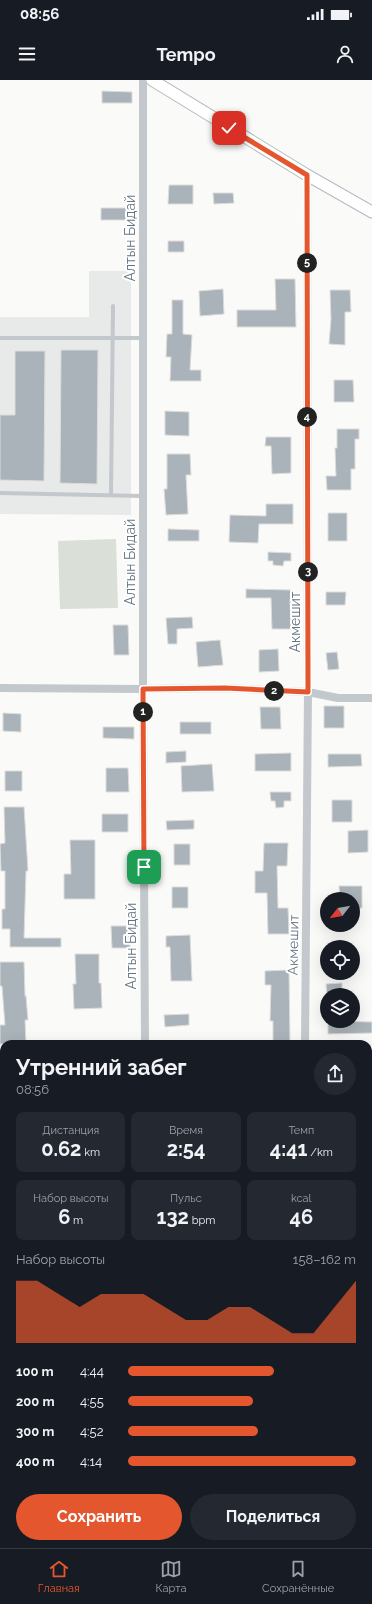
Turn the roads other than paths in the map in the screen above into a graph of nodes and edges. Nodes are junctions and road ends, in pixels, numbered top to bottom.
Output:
1 (143, 80) edge
2 (152, 80) edge
3 (307, 175) junction
4 (372, 212) edge
5 (113, 306) dead end
6 (0, 338) edge
7 (113, 338) junction
8 (142, 338) junction
9 (0, 493) edge
10 (111, 496) junction
11 (143, 496) junction
12 (0, 688) edge
13 (143, 689) junction
14 (308, 692) junction
15 (372, 698) edge
16 (145, 1040) edge
17 (305, 1040) edge

1 - 8 street, Алтын Бидай
2 - 3 street
3 - 4 street
3 - 14 street, Акмешит
5 - 7 lane
6 - 7 lane
7 - 8 lane
7 - 10 lane
8 - 11 street, Алтын Бидай
9 - 10 lane
10 - 11 lane
11 - 13 street, Алтын Бидай
12 - 13 street
13 - 14 street
13 - 16 street, Алтын Бидай
14 - 15 street
14 - 17 street, Акмешит

